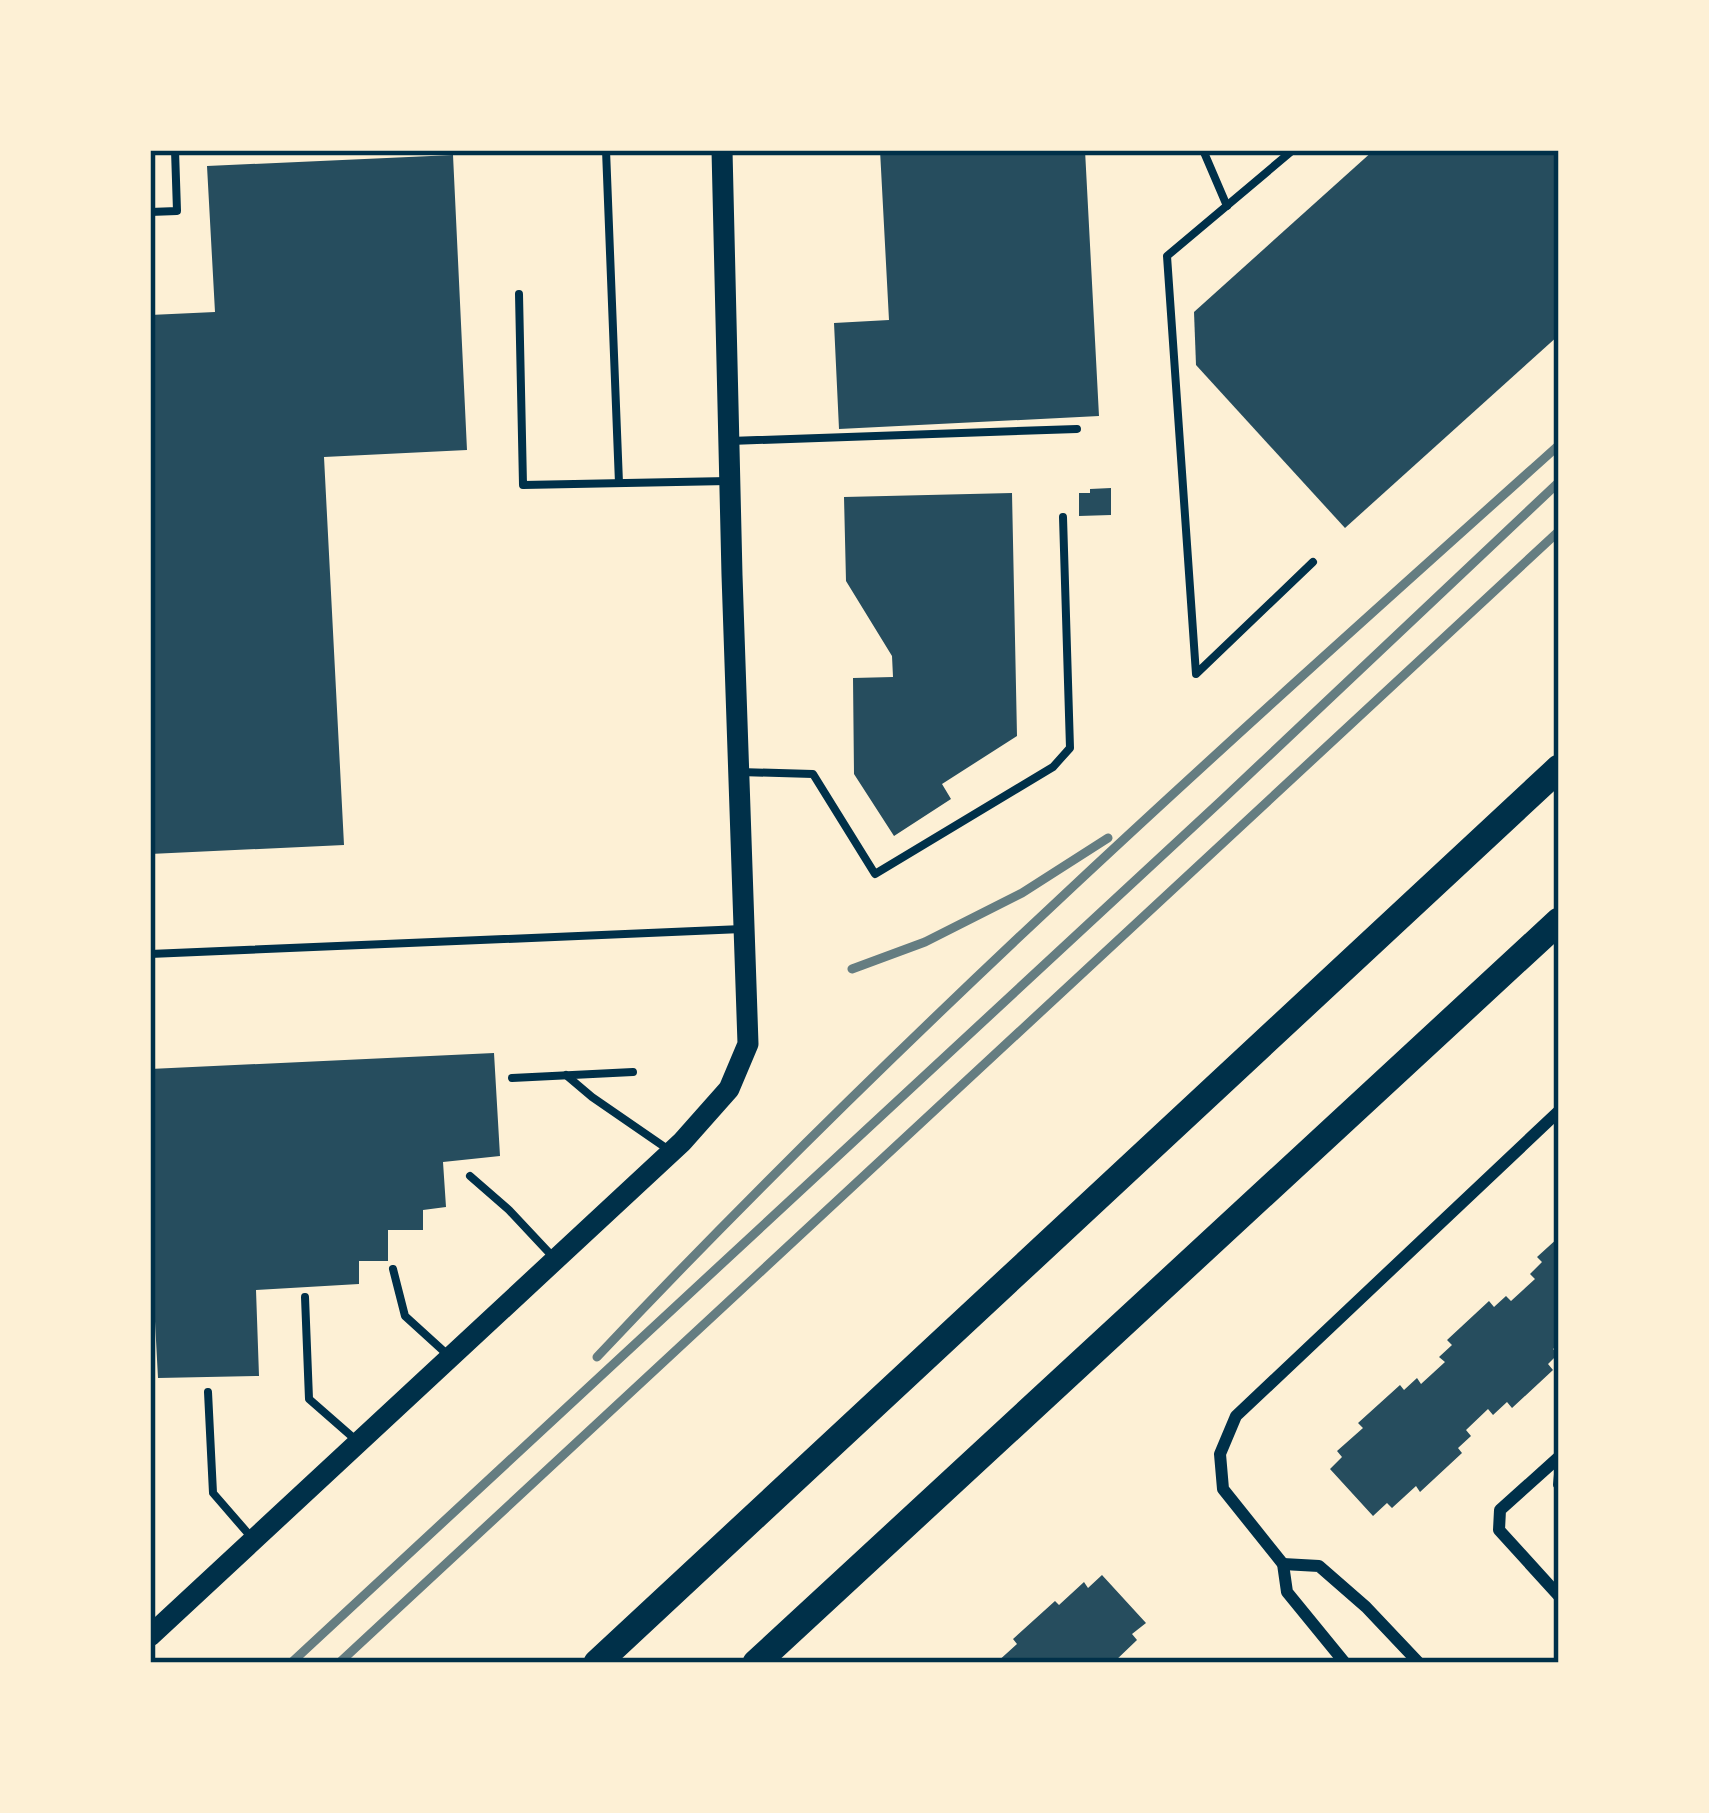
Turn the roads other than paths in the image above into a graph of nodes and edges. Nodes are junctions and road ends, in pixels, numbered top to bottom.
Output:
1 (176, 150) edge
2 (606, 150) edge
3 (722, 150) edge
4 (1203, 150) edge
5 (1293, 150) edge
6 (1227, 206) junction
7 (150, 212) edge
8 (519, 294) dead end
9 (1077, 429) dead end
10 (728, 441) junction
11 (730, 481) junction
12 (619, 483) junction
13 (1063, 517) dead end
14 (1313, 562) dead end
15 (1559, 768) edge
16 (738, 772) junction
17 (1559, 921) edge
18 (743, 929) junction
19 (150, 953) edge
20 (633, 1072) dead end
21 (566, 1075) junction
22 (512, 1078) dead end
23 (1559, 1111) edge
24 (670, 1152) junction
25 (470, 1176) dead end
26 (555, 1259) junction
27 (392, 1270) dead end
28 (305, 1297) dead end
29 (450, 1357) junction
30 (208, 1392) dead end
31 (358, 1442) junction
32 (1559, 1460) edge
33 (1559, 1487) edge
34 (253, 1540) junction
35 (1283, 1564) junction
36 (1559, 1596) edge
37 (150, 1636) edge
38 (598, 1663) edge
39 (756, 1663) edge
40 (1345, 1663) edge
41 (1419, 1663) edge

1 - 7 lane
2 - 12 lane
3 - 10 street
4 - 6 lane
5 - 6 lane
6 - 14 lane
8 - 12 lane
9 - 10 lane
10 - 11 street
11 - 12 lane
11 - 16 street
13 - 16 lane
15 - 38 main road
16 - 18 street
17 - 39 main road
18 - 19 lane
18 - 24 street
20 - 21 lane
21 - 22 lane
21 - 24 lane
23 - 35 street
24 - 26 street
25 - 26 lane
26 - 29 street
27 - 29 lane
28 - 31 lane
29 - 31 street
30 - 34 lane
31 - 34 street
32 - 33 lane
32 - 36 street
34 - 37 street
35 - 40 street
35 - 41 street

